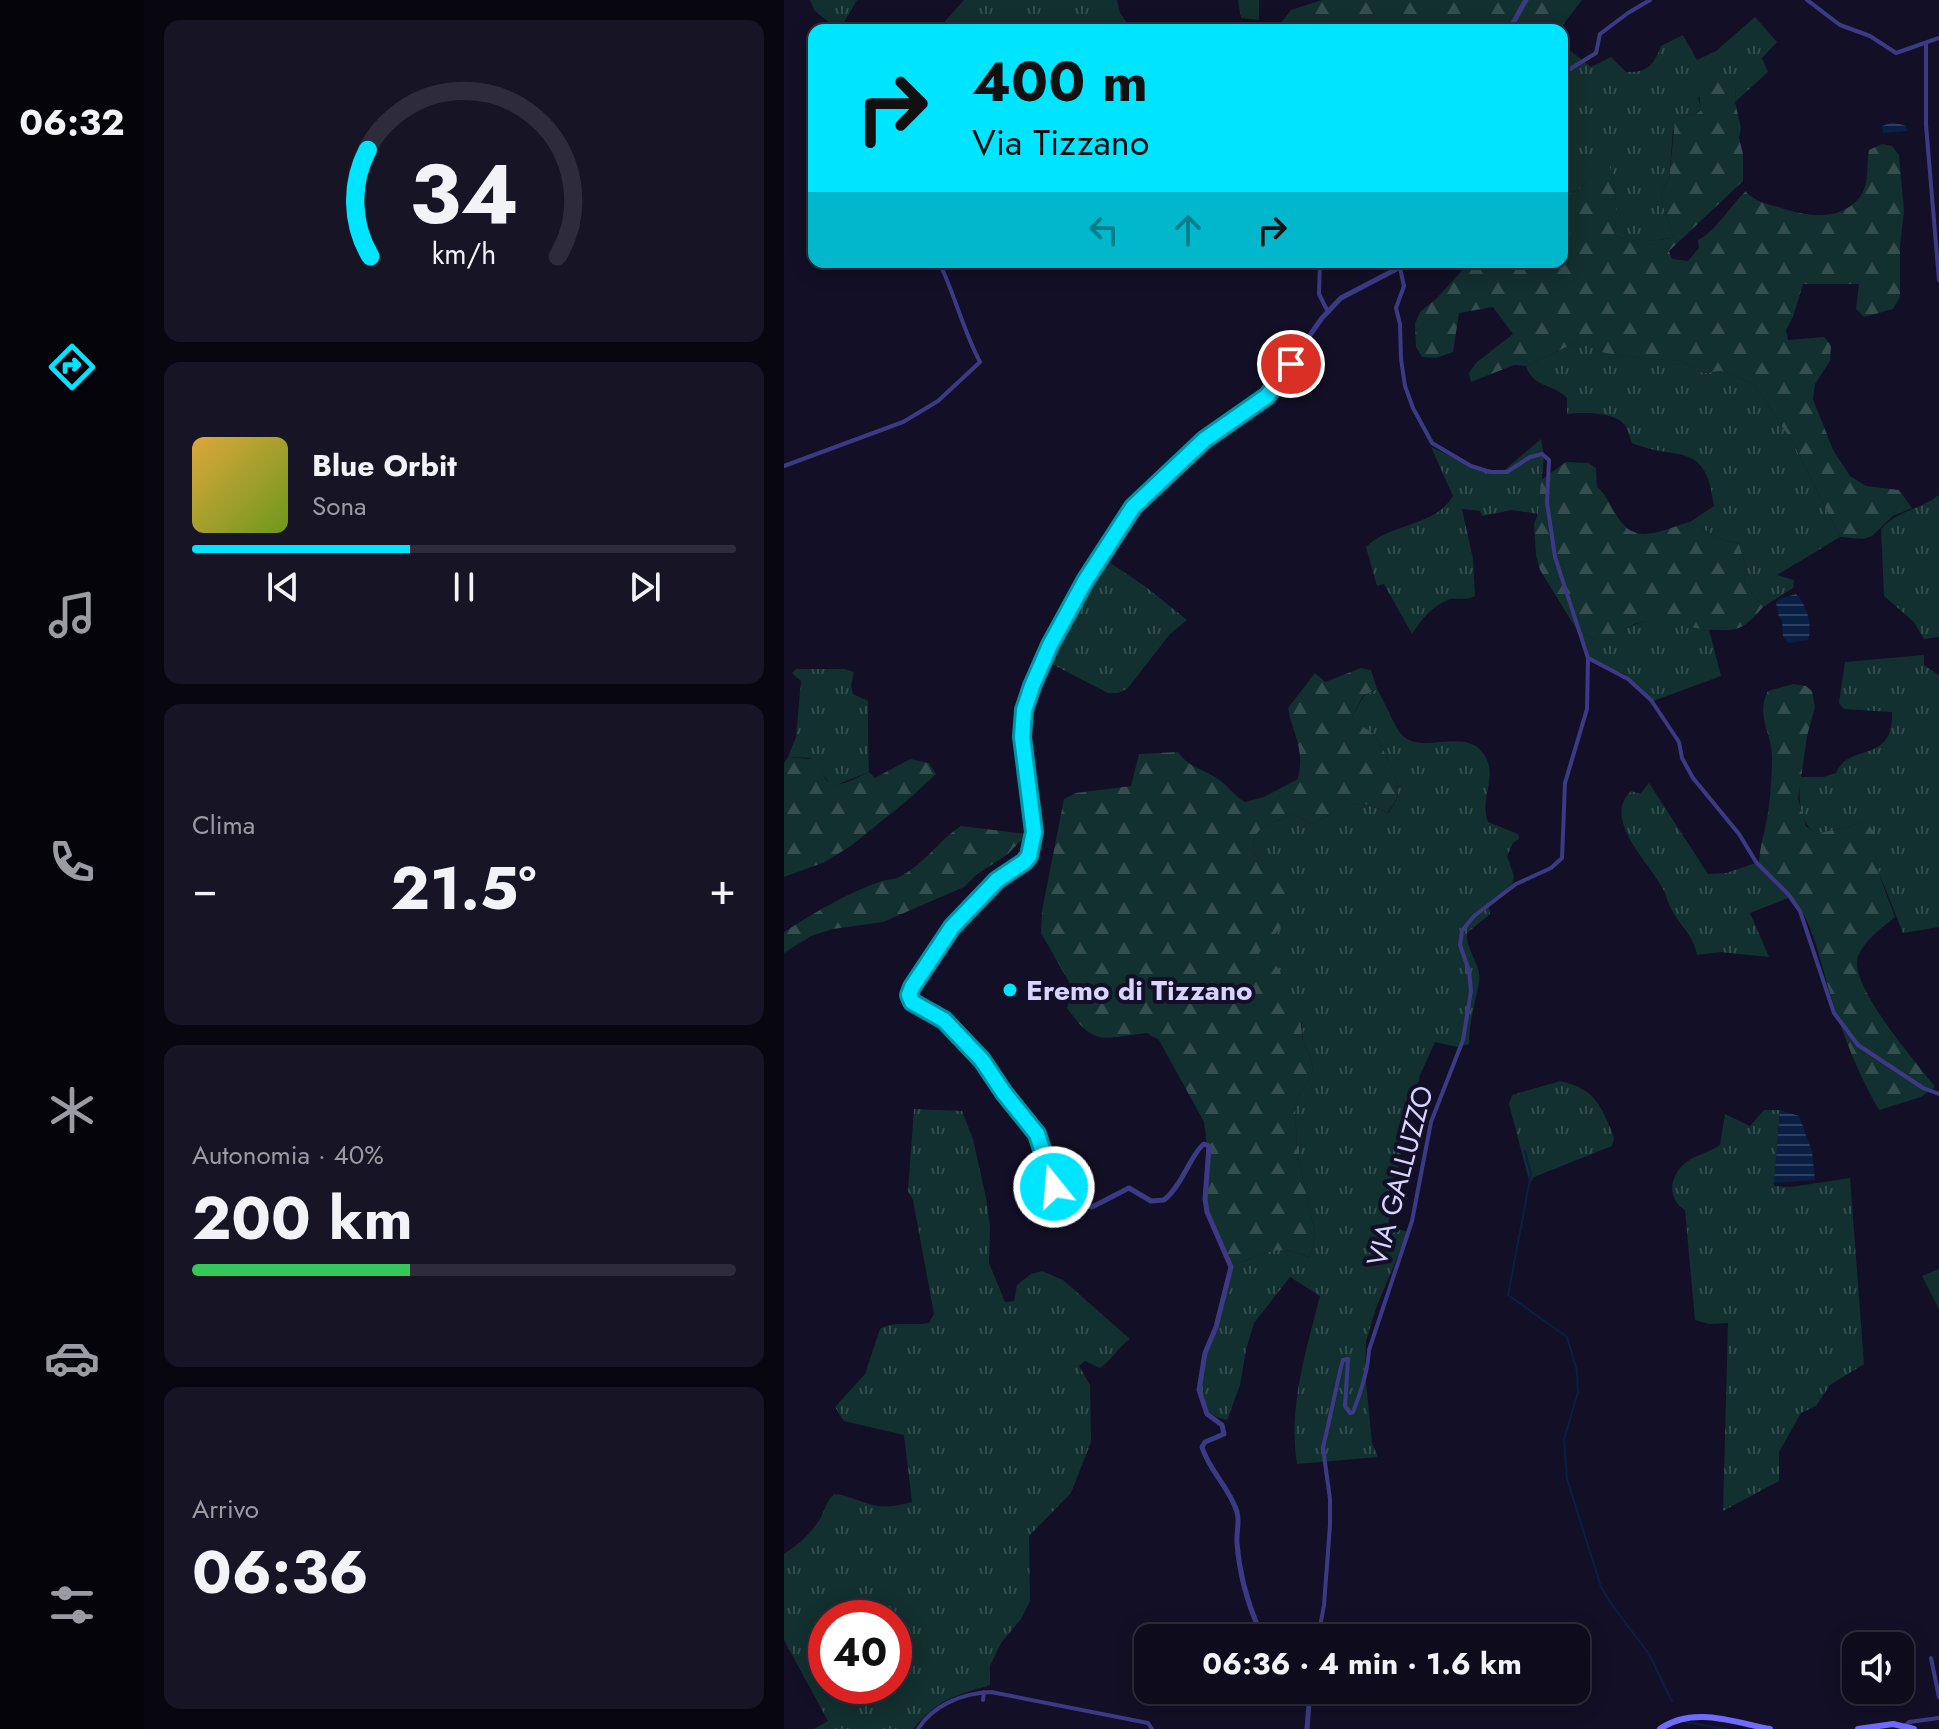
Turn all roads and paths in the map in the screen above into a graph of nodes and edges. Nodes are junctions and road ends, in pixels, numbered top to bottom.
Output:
1 (1526, 0) edge
2 (1650, 0) edge
3 (1807, 0) edge
4 (1512, 24) edge
5 (1939, 38) edge
6 (1926, 44) junction
7 (1568, 70) edge
8 (942, 268) edge
9 (1320, 268) edge
10 (1400, 268) joint
11 (1939, 280) edge
12 (1328, 312) junction
13 (784, 466) edge
14 (1588, 658) junction
15 (1939, 1094) edge
16 (1257, 1624) edge
17 (1321, 1624) edge
18 (1931, 1658) dead end
19 (984, 1692) junction
20 (1939, 1697) edge
21 (983, 1700) dead end
22 (1309, 1704) edge
23 (1939, 1718) edge
24 (1905, 1726) junction
25 (918, 1729) edge
26 (1152, 1729) edge
27 (1307, 1729) edge
28 (1660, 1729) edge
29 (1765, 1729) edge
30 (1858, 1729) edge
31 (1914, 1729) edge

1 - 4 street
2 - 7 street
3 - 6 street
5 - 6 street
6 - 11 street
8 - 13 street
9 - 12 street
10 - 12 street
10 - 14 street
12 - 16 street
14 - 15 street
14 - 17 street, VIA GALLUZZO
18 - 20 street
19 - 21 street
19 - 25 street
19 - 26 street
22 - 27 street
23 - 24 street
24 - 30 main road
24 - 31 main road
28 - 29 main road

